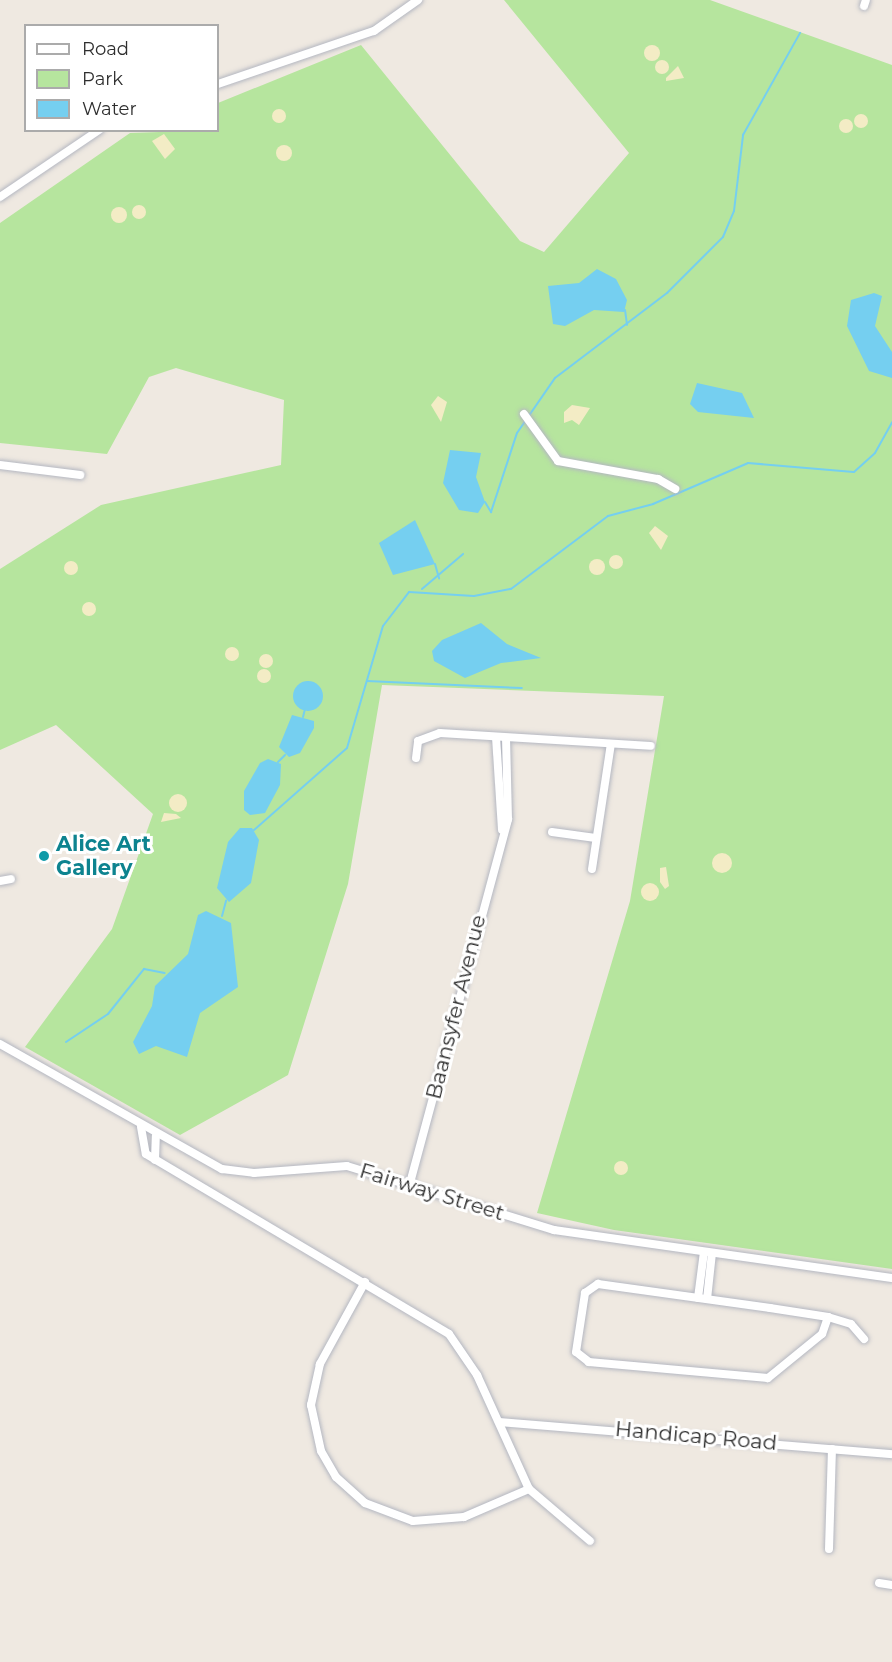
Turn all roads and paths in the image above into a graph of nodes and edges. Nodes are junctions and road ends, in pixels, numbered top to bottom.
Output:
1 (418, 0) edge
2 (219, 84) edge
3 (96, 132) edge
4 (0, 197) edge
5 (524, 414) dead end
6 (0, 465) edge
7 (80, 475) dead end
8 (675, 489) dead end
9 (496, 736) junction
10 (506, 738) junction
11 (611, 744) junction
12 (651, 746) dead end
13 (416, 758) dead end
14 (499, 785) junction
15 (509, 785) junction
16 (502, 830) junction
17 (552, 832) dead end
18 (597, 838) junction
19 (592, 869) dead end
20 (10, 879) dead end
21 (0, 881) edge
22 (0, 1044) edge
23 (141, 1127) junction
24 (156, 1136) junction
25 (155, 1160) junction
26 (411, 1184) junction
27 (708, 1252) junction
28 (892, 1278) edge
29 (365, 1282) junction
30 (698, 1298) junction
31 (707, 1299) junction
32 (828, 1317) junction
33 (864, 1339) dead end
34 (500, 1422) junction
35 (832, 1449) junction
36 (892, 1454) edge
37 (529, 1488) junction
38 (590, 1541) dead end
39 (829, 1549) dead end
40 (879, 1583) dead end
41 (892, 1585) edge

1 - 2 street
3 - 4 street
5 - 8 street
6 - 7 street
9 - 10 street
9 - 13 street
9 - 14 street, Baansyfer Avenue
10 - 11 street
10 - 15 street, Baansyfer Avenue
11 - 12 street
11 - 18 street
14 - 15 street
14 - 16 street, Baansyfer Avenue
15 - 16 street, Baansyfer Avenue
16 - 26 street, Baansyfer Avenue
17 - 18 street
18 - 19 street
20 - 21 street
22 - 23 street, Fairway Street
23 - 24 street, Fairway Street
23 - 25 street
24 - 25 street
24 - 26 street, Fairway Street
25 - 29 street
26 - 27 street, Fairway Street
27 - 28 street, Fairway Street
27 - 30 street
27 - 31 street
29 - 34 street
29 - 37 street
30 - 31 street
30 - 32 street
31 - 32 street
32 - 33 street
34 - 35 street, Handicap Road
34 - 37 street
35 - 36 street, Handicap Road
35 - 39 street
37 - 38 street
40 - 41 street

